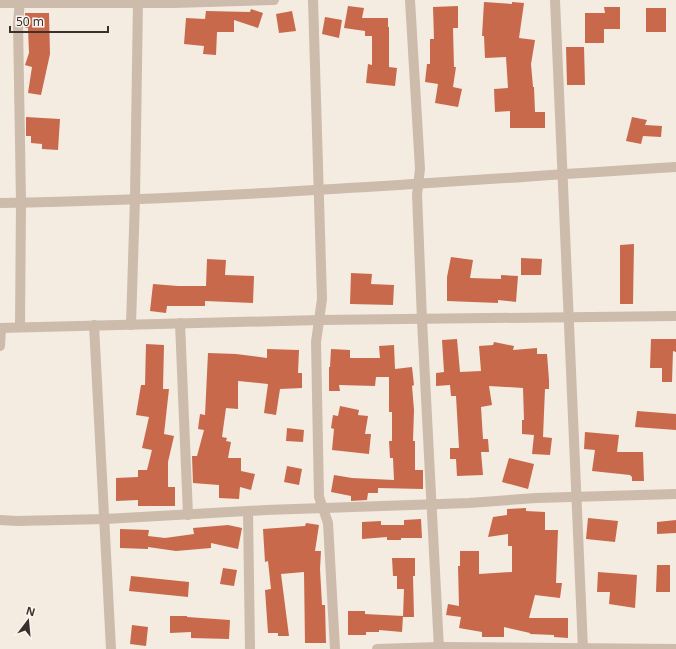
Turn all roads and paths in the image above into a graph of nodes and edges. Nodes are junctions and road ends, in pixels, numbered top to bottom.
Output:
1 (274, 0) edge
2 (313, 0) edge
3 (410, 0) edge
4 (555, 0) edge
5 (138, 1) edge
6 (20, 2) edge
7 (0, 3) edge
8 (676, 167) edge
9 (563, 174) junction
10 (418, 183) junction
11 (319, 189) junction
12 (135, 198) junction
13 (20, 202) junction
14 (0, 203) edge
15 (676, 316) edge
16 (569, 318) junction
17 (320, 320) junction
18 (422, 320) junction
19 (180, 323) junction
20 (131, 325) junction
21 (94, 326) junction
22 (20, 327) junction
23 (0, 328) edge
24 (0, 346) edge
25 (676, 494) edge
26 (577, 496) junction
27 (432, 504) junction
28 (323, 508) junction
29 (248, 511) junction
30 (188, 515) junction
31 (105, 519) junction
32 (0, 520) edge
33 (439, 648) edge
34 (583, 648) edge
35 (111, 649) edge
36 (250, 649) edge
37 (334, 649) edge
38 (377, 649) edge
39 (676, 649) edge

1 - 5 street
2 - 11 street
3 - 10 street
4 - 9 street
5 - 6 street
5 - 12 street
6 - 7 street
6 - 13 street
8 - 9 street
9 - 10 street
9 - 16 street
10 - 11 street
10 - 18 street
11 - 12 street
11 - 17 street
12 - 13 street
12 - 20 street
13 - 14 street
13 - 22 street
15 - 16 street
16 - 18 street
16 - 26 street
17 - 18 street
17 - 19 street
17 - 28 street
18 - 27 street
19 - 20 street
19 - 30 street
20 - 21 street
21 - 22 street
21 - 31 street
22 - 23 street
23 - 24 street
25 - 26 street
26 - 27 street
26 - 34 street
27 - 28 street
27 - 33 street
28 - 29 street
28 - 37 street
29 - 30 street
29 - 36 street
30 - 31 street
31 - 32 street
31 - 35 street
33 - 34 street
33 - 38 street
34 - 39 street

